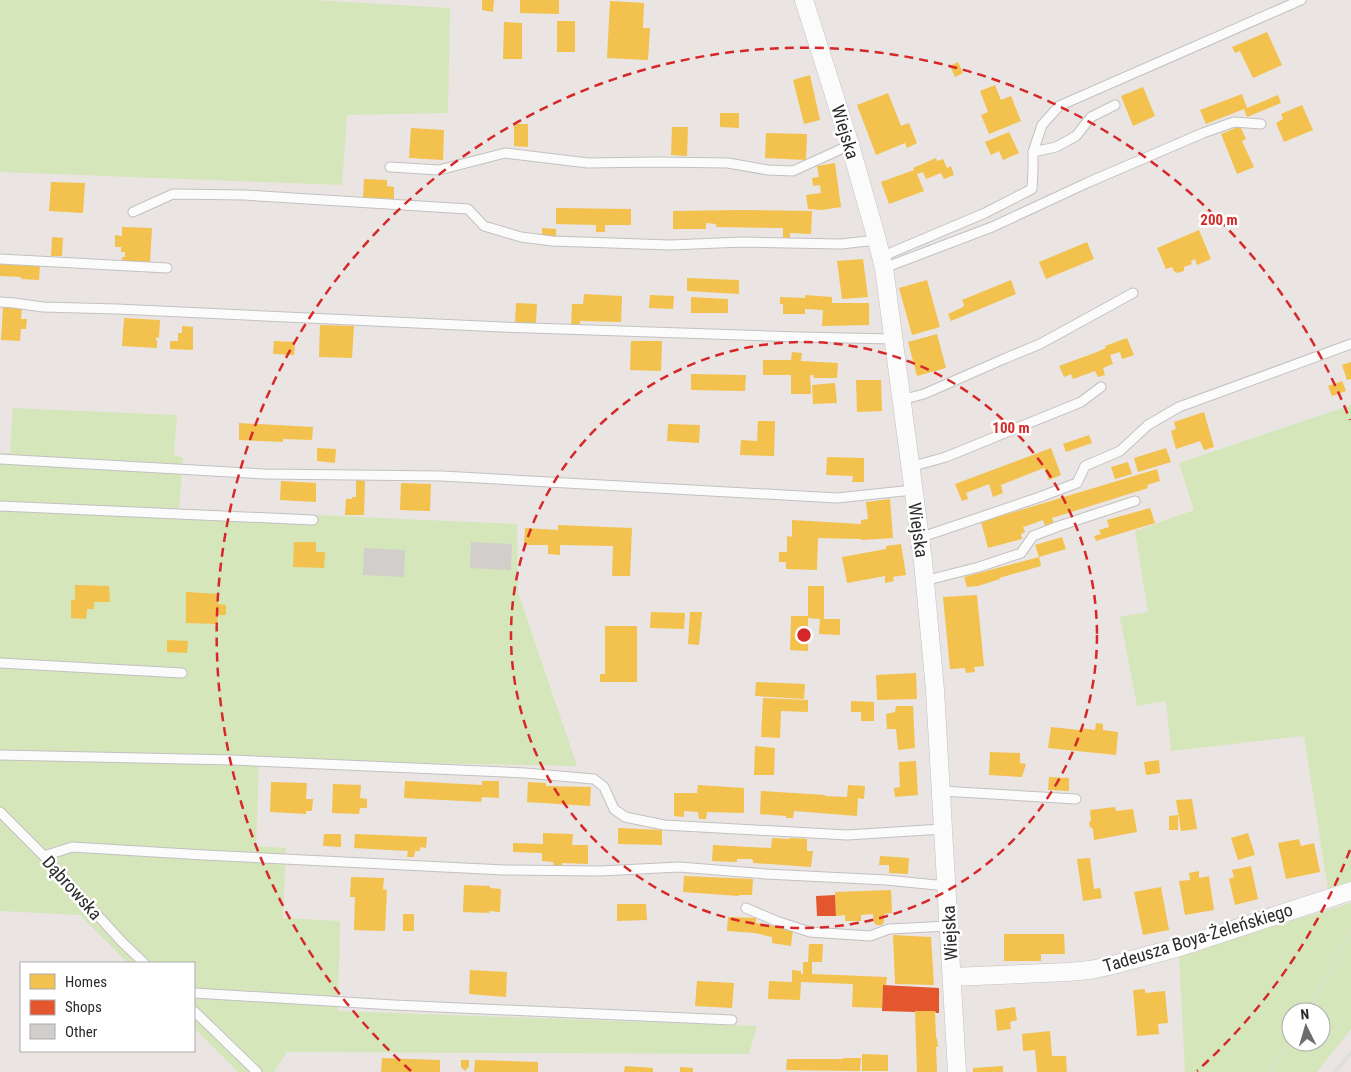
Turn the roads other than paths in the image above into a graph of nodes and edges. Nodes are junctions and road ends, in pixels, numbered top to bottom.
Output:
1 (804, 0) edge
2 (1301, 0) edge
3 (1115, 105) dead end
4 (1261, 124) dead end
5 (850, 145) junction
6 (1032, 152) junction
7 (390, 167) dead end
8 (133, 212) dead end
9 (881, 255) junction
10 (0, 259) edge
11 (167, 268) dead end
12 (1133, 293) dead end
13 (0, 302) edge
14 (893, 339) junction
15 (1351, 344) edge
16 (1101, 387) dead end
17 (901, 400) junction
18 (0, 459) edge
19 (910, 467) junction
20 (913, 490) junction
21 (1135, 501) dead end
22 (0, 506) edge
23 (313, 520) dead end
24 (919, 538) junction
25 (924, 581) junction
26 (0, 663) edge
27 (182, 673) dead end
28 (0, 755) edge
29 (941, 791) junction
30 (1076, 799) dead end
31 (0, 812) edge
32 (943, 829) junction
33 (44, 856) junction
34 (947, 886) junction
35 (1351, 891) edge
36 (746, 908) dead end
37 (949, 926) junction
38 (143, 962) edge
39 (952, 977) junction
40 (195, 993) edge
41 (195, 1012) edge
42 (732, 1020) dead end
43 (257, 1072) edge
44 (957, 1072) edge

1 - 5 street, Wiejska
2 - 6 lane
3 - 6 lane
4 - 9 lane
5 - 7 lane
5 - 9 street, Wiejska
6 - 9 lane
8 - 9 lane
9 - 14 street, Wiejska
10 - 11 lane
12 - 17 lane
13 - 14 lane
14 - 17 street, Wiejska
15 - 24 lane
16 - 19 lane
17 - 19 street, Wiejska
18 - 20 lane
19 - 20 street, Wiejska
20 - 24 street, Wiejska
21 - 25 lane
22 - 23 lane
24 - 25 street, Wiejska
25 - 29 street, Wiejska
26 - 27 lane
28 - 32 lane
29 - 30 lane
29 - 32 street, Wiejska
31 - 33 lane, Dąbrowska
32 - 34 street, Wiejska
33 - 34 lane
33 - 38 lane, Dąbrowska
34 - 37 street, Wiejska
35 - 39 street, Tadeusza Boya-Żeleńskiego
36 - 37 lane
37 - 39 street, Wiejska
39 - 44 street, Wiejska
40 - 42 lane
41 - 43 lane

